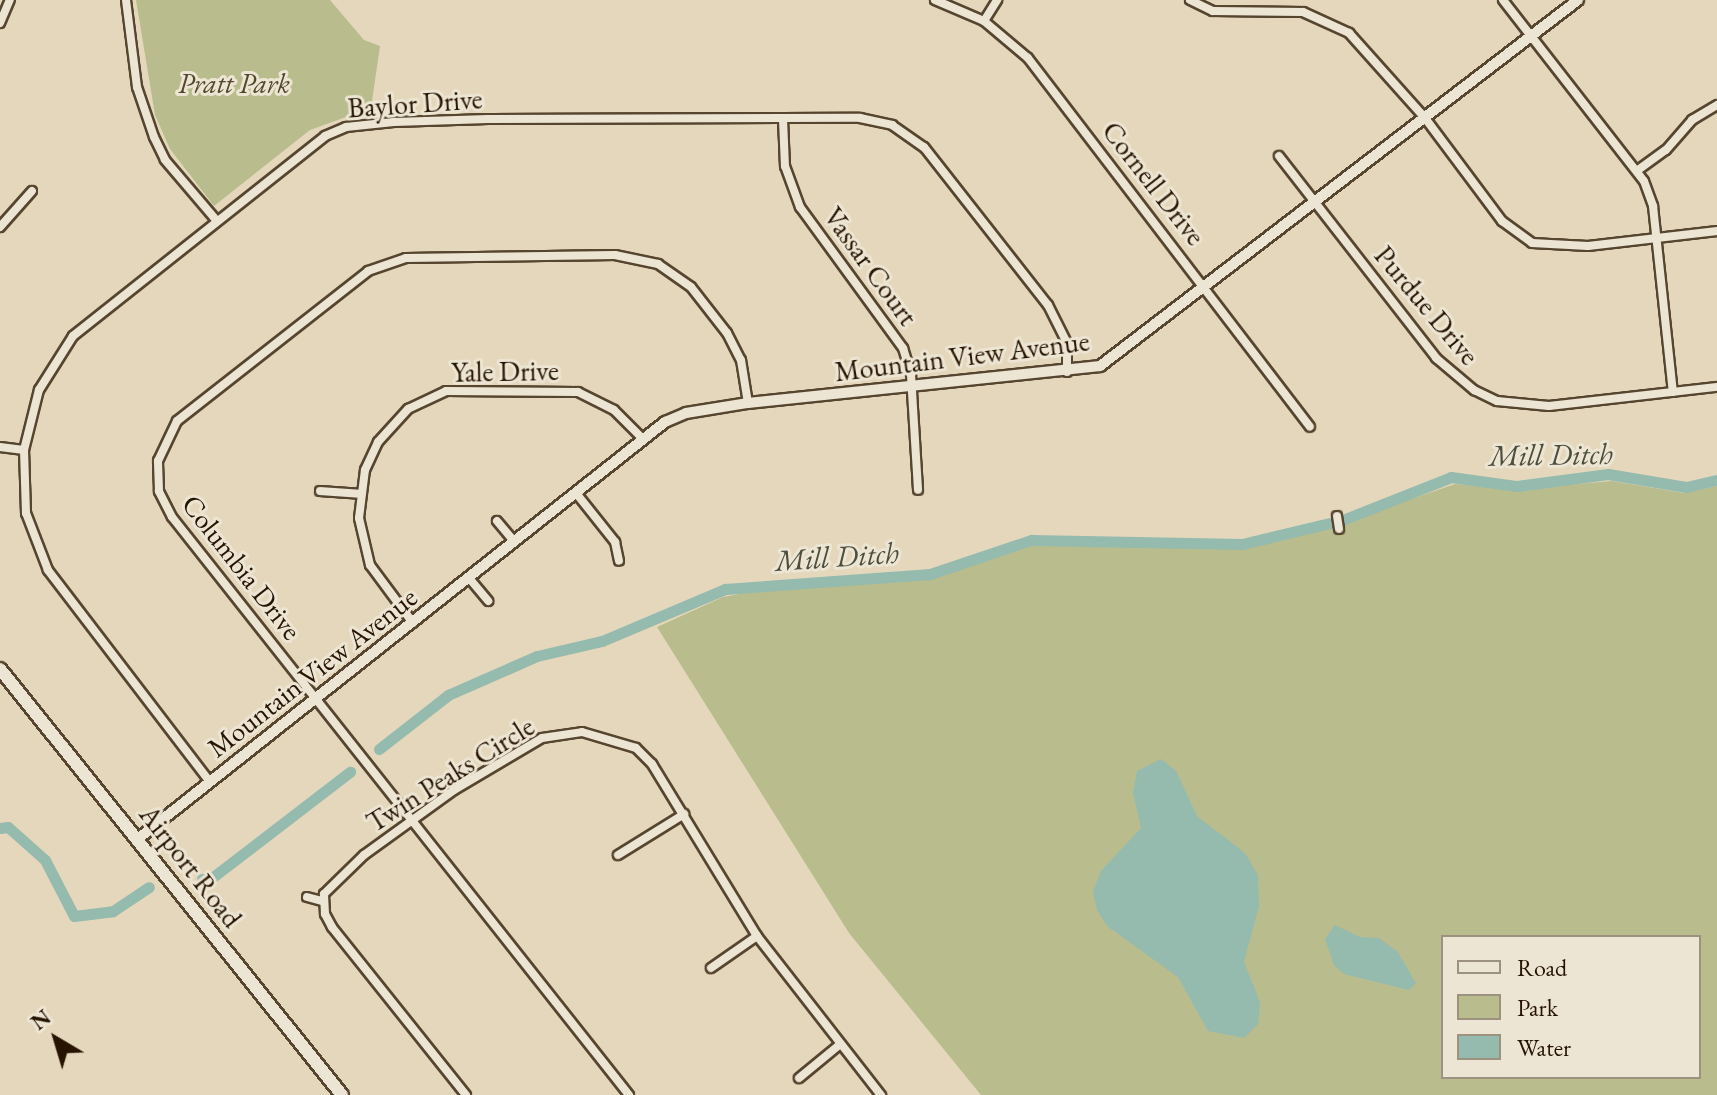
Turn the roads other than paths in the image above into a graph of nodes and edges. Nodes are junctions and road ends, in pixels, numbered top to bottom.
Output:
1 (10, 0) edge
2 (126, 0) edge
3 (935, 0) edge
4 (997, 0) edge
5 (1190, 0) edge
6 (1503, 0) edge
7 (1578, 0) edge
8 (984, 21) junction
9 (0, 23) edge
10 (1531, 35) junction
11 (1717, 105) edge
12 (1425, 118) junction
13 (783, 119) junction
14 (1279, 156) dead end
15 (1638, 170) junction
16 (32, 191) dead end
17 (1317, 202) junction
18 (216, 220) junction
19 (0, 227) edge
20 (1717, 231) edge
21 (1657, 239) junction
22 (1208, 287) junction
23 (1067, 373) junction
24 (1717, 387) edge
25 (911, 388) junction
26 (1673, 392) junction
27 (748, 403) junction
28 (1310, 427) dead end
29 (643, 439) junction
30 (0, 447) edge
31 (24, 450) junction
32 (918, 490) dead end
33 (320, 491) dead end
34 (576, 493) junction
35 (359, 494) junction
36 (1337, 516) dead end
37 (497, 521) dead end
38 (1339, 529) dead end
39 (514, 541) junction
40 (619, 561) dead end
41 (469, 578) junction
42 (488, 601) dead end
43 (413, 623) junction
44 (0, 669) edge
45 (317, 699) junction
46 (210, 782) junction
47 (684, 814) junction
48 (411, 819) junction
49 (139, 838) junction
50 (618, 855) dead end
51 (307, 897) dead end
52 (322, 901) junction
53 (757, 936) junction
54 (711, 968) dead end
55 (838, 1046) junction
56 (799, 1078) dead end
57 (342, 1095) edge
58 (466, 1095) edge
59 (629, 1095) edge
60 (881, 1095) edge

1 - 9 street
2 - 18 street
3 - 8 street, Cornell Drive
4 - 8 street
5 - 12 street
6 - 10 street
7 - 10 street, Mountain View Avenue
8 - 22 street, Cornell Drive
10 - 12 street, Mountain View Avenue
10 - 15 street
11 - 15 street
12 - 17 street, Mountain View Avenue
12 - 21 street
13 - 18 street, Baylor Drive
13 - 23 street, Baylor Drive
13 - 25 street, Vassar Court
14 - 17 street, Purdue Drive
15 - 21 street
16 - 19 street
17 - 22 street, Mountain View Avenue
17 - 26 street, Purdue Drive
18 - 31 street, Baylor Drive
20 - 21 street
21 - 26 street
22 - 23 street, Mountain View Avenue
22 - 28 street, Cornell Drive
23 - 25 street, Mountain View Avenue
24 - 26 street, Purdue Drive
25 - 27 street, Mountain View Avenue
25 - 32 street, Vassar Court
27 - 29 street, Mountain View Avenue
27 - 45 street, Columbia Drive
29 - 34 street, Mountain View Avenue
29 - 35 street, Yale Drive
30 - 31 street
31 - 46 street, Baylor Drive
33 - 35 street
34 - 39 street, Mountain View Avenue
34 - 40 street
35 - 43 street, Yale Drive
36 - 38 street
37 - 39 street
39 - 41 street, Mountain View Avenue
41 - 42 street
41 - 43 street, Mountain View Avenue
43 - 45 street, Mountain View Avenue
44 - 49 main road, Airport Road
45 - 46 street, Mountain View Avenue
45 - 48 street, Columbia Drive
46 - 49 street, Mountain View Avenue
47 - 48 street, Twin Peaks Circle
47 - 50 street
47 - 53 street, Twin Peaks Circle
48 - 52 street, Twin Peaks Circle
48 - 59 street, Columbia Drive
49 - 57 main road, Airport Road
51 - 52 street
52 - 58 street
53 - 54 street
53 - 55 street, Twin Peaks Circle
55 - 56 street
55 - 60 street, Twin Peaks Circle

